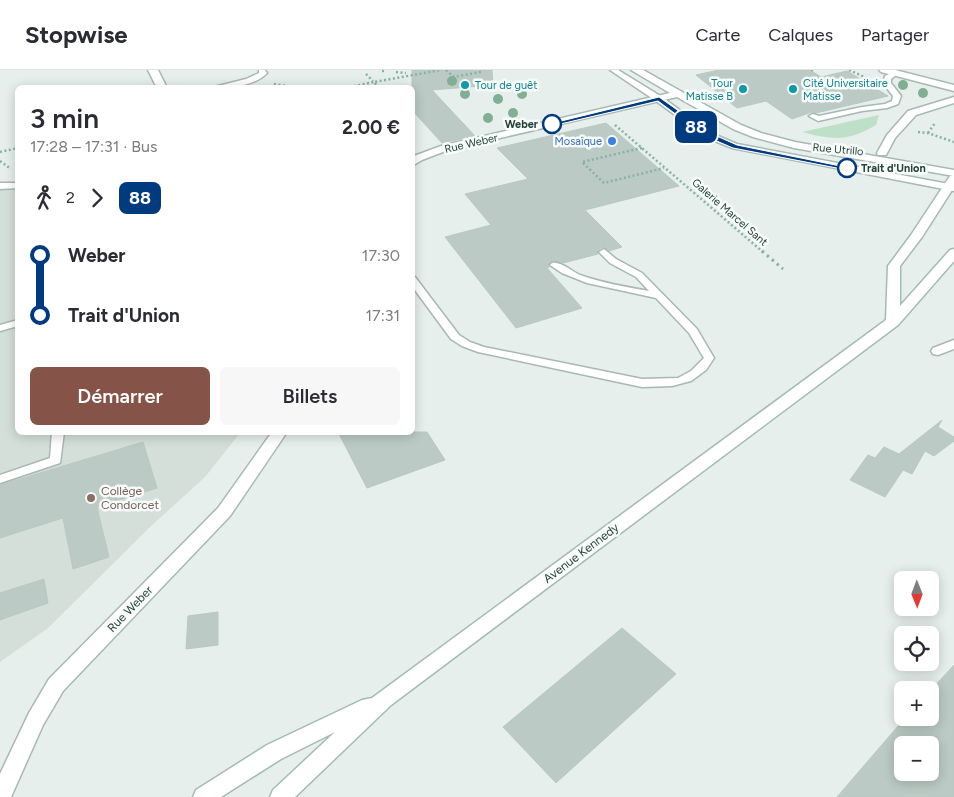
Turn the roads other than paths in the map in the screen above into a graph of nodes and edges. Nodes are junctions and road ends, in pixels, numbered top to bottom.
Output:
1 (153, 70) edge
2 (613, 70) edge
3 (636, 70) edge
4 (884, 70) edge
5 (263, 72) edge
6 (895, 73) junction
7 (925, 80) junction
8 (160, 85) edge
9 (228, 85) edge
10 (954, 88) edge
11 (678, 94) junction
12 (659, 99) junction
13 (952, 101) edge
14 (813, 116) dead end
15 (880, 156) junction
16 (415, 158) edge
17 (954, 163) edge
18 (954, 173) edge
19 (952, 184) edge
20 (15, 185) edge
21 (0, 186) edge
22 (604, 252) dead end
23 (954, 253) edge
24 (555, 265) dead end
25 (415, 283) edge
26 (660, 296) junction
27 (893, 322) junction
28 (15, 324) edge
29 (0, 328) edge
30 (954, 344) edge
31 (938, 351) dead end
32 (58, 435) edge
33 (278, 435) edge
34 (0, 478) edge
35 (384, 699) junction
36 (0, 797) edge
37 (203, 797) edge
38 (280, 797) edge

1 - 8 street
2 - 12 lane
3 - 11 street
4 - 6 street
5 - 9 lane
6 - 7 street
6 - 14 lane
7 - 10 street
7 - 13 street
11 - 12 street, Rue Weber
11 - 15 street
12 - 16 street, Rue Weber
12 - 19 lane
13 - 15 street, Rue Utrillo
15 - 17 street, Rue Utrillo
15 - 18 street
19 - 27 street
20 - 21 lane
22 - 26 lane
23 - 27 street, Avenue Kennedy
24 - 26 lane
25 - 26 lane
27 - 35 street, Avenue Kennedy
28 - 29 lane
30 - 31 street
32 - 34 lane
33 - 36 street, Rue Weber
35 - 37 street
35 - 38 street, Avenue Kennedy

